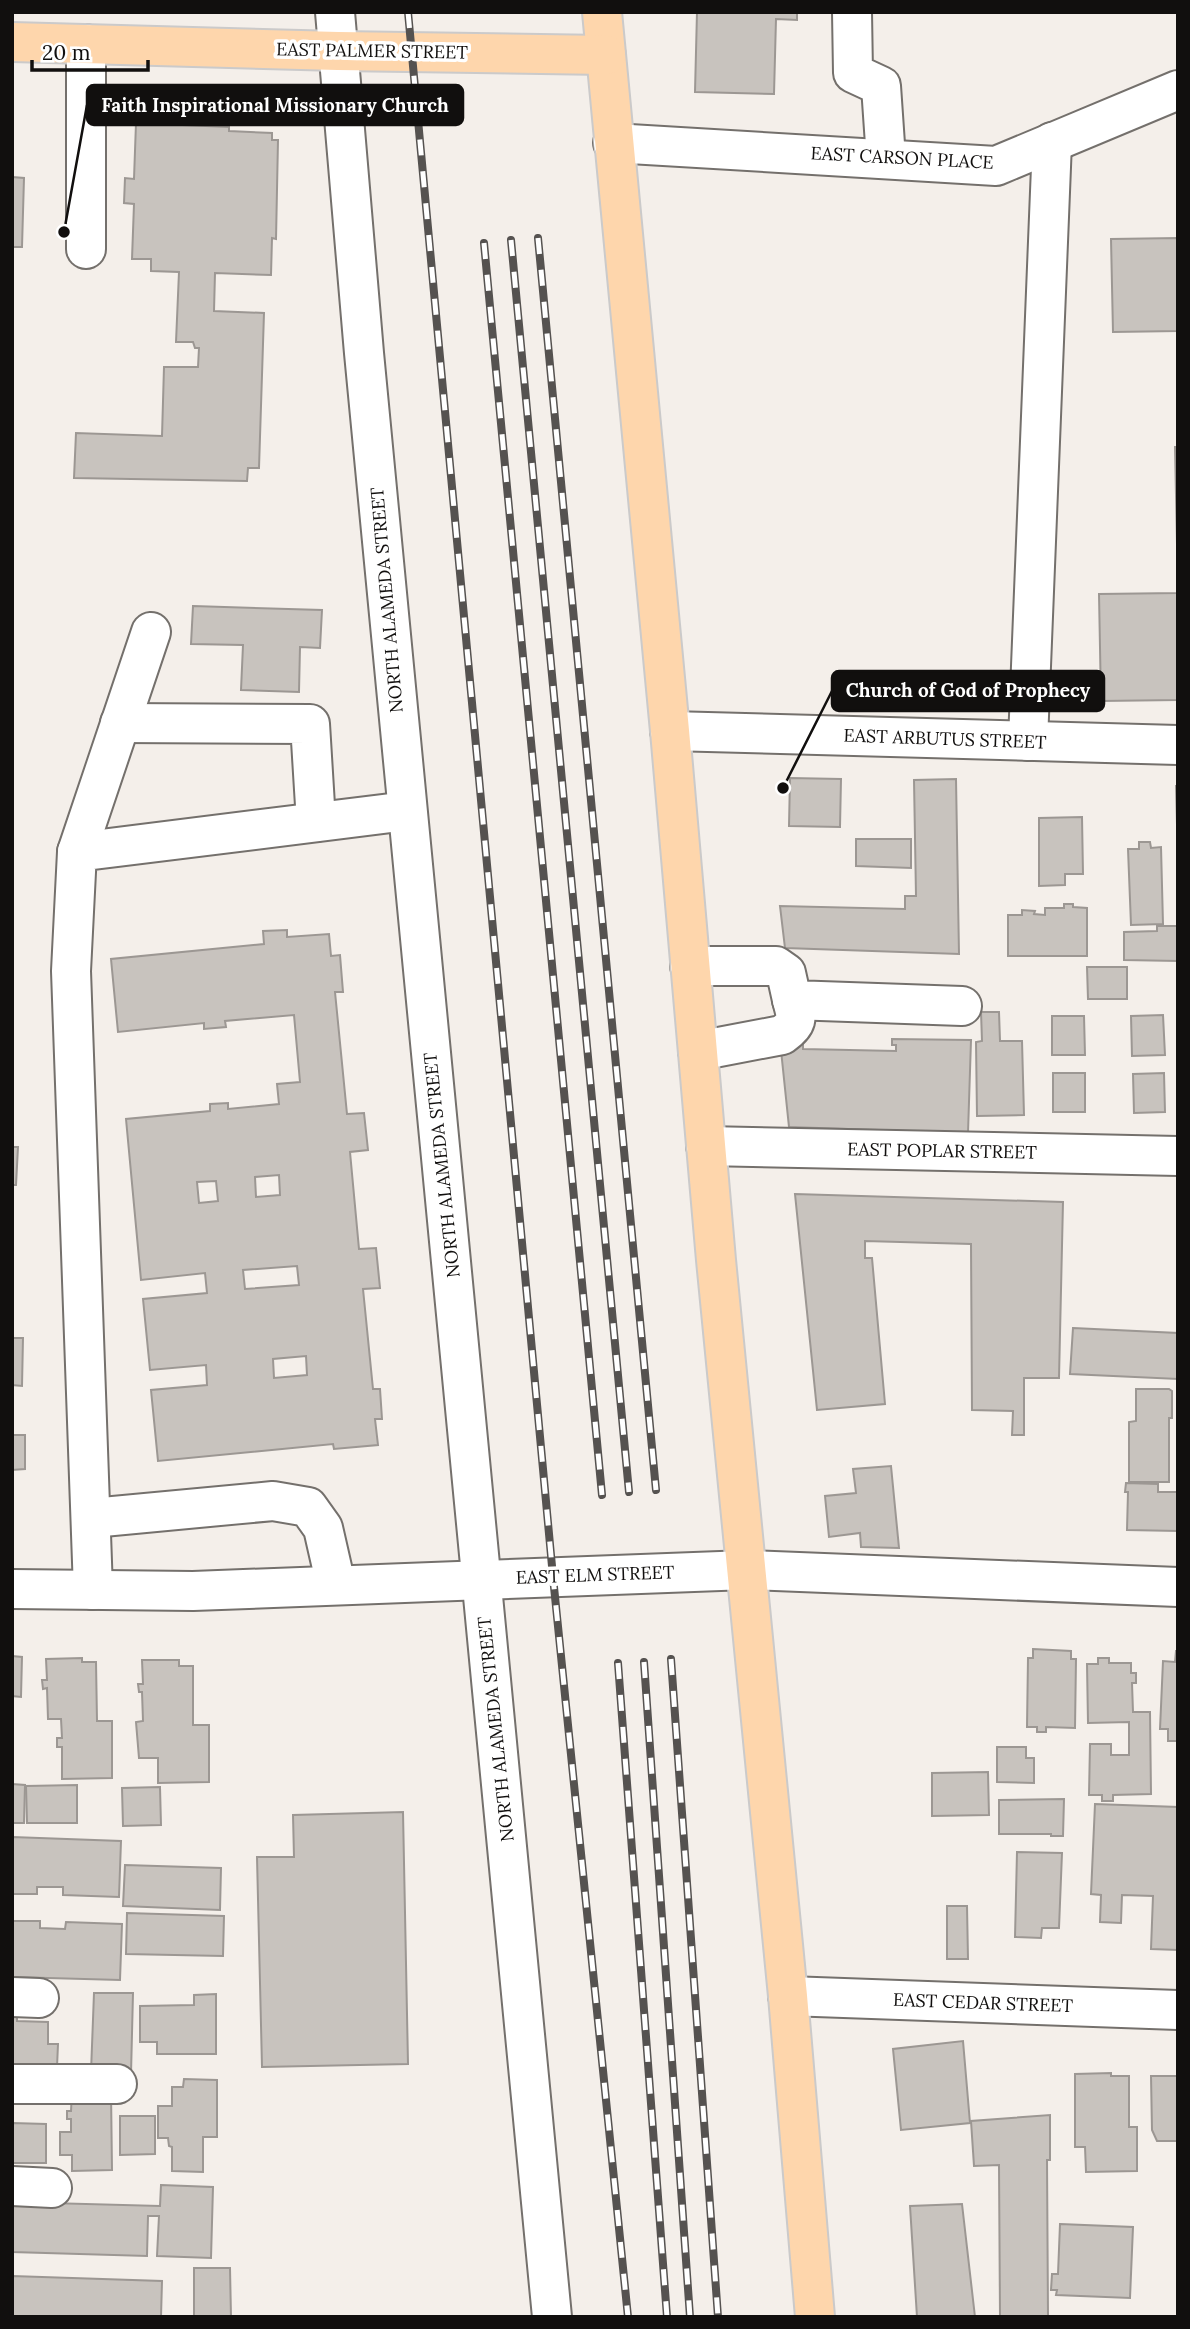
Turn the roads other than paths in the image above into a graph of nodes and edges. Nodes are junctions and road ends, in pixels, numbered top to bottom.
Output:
1 (335, 12) edge
2 (602, 12) edge
3 (852, 12) edge
4 (12, 42) edge
5 (86, 44) junction
6 (338, 51) junction
7 (606, 55) junction
8 (1178, 90) edge
9 (1052, 142) junction
10 (613, 143) junction
11 (886, 159) junction
12 (86, 248) dead end
13 (151, 632) dead end
14 (120, 723) junction
15 (670, 731) junction
16 (1028, 741) junction
17 (1178, 746) edge
18 (407, 811) junction
19 (316, 822) junction
20 (76, 852) junction
21 (690, 965) junction
22 (792, 1000) junction
23 (961, 1006) dead end
24 (698, 1051) junction
25 (706, 1146) junction
26 (1178, 1156) edge
27 (92, 1518) junction
28 (747, 1570) junction
29 (481, 1579) junction
30 (336, 1585) junction
31 (1178, 1587) edge
32 (12, 1588) edge
33 (93, 1590) junction
34 (788, 1996) junction
35 (1178, 2010) edge
36 (12, 2084) edge
37 (117, 2084) dead end
38 (12, 2186) edge
39 (52, 2188) dead end
40 (552, 2317) edge
41 (815, 2317) edge

1 - 6 street, NORTH ALAMEDA STREET
2 - 7 main road
3 - 11 street
4 - 5 main road, EAST PALMER STREET
5 - 6 main road, EAST PALMER STREET
5 - 12 street
6 - 7 main road, EAST PALMER STREET
6 - 18 street, NORTH ALAMEDA STREET
7 - 10 main road
8 - 9 street, EAST CARSON PLACE
9 - 11 street, EAST CARSON PLACE
9 - 16 street
10 - 11 street, EAST CARSON PLACE
10 - 15 main road
13 - 14 street
14 - 19 street
14 - 20 street
15 - 16 street, EAST ARBUTUS STREET
15 - 21 main road
16 - 17 street, EAST ARBUTUS STREET
18 - 19 street
18 - 29 street, NORTH ALAMEDA STREET
19 - 20 street
20 - 27 street
21 - 22 street
21 - 24 main road
22 - 23 street
22 - 24 street
24 - 25 main road
25 - 26 street, EAST POPLAR STREET
25 - 28 main road
27 - 30 street
27 - 33 street
28 - 29 street, EAST ELM STREET
28 - 31 street, EAST ELM STREET
28 - 34 main road
29 - 30 street, EAST ELM STREET
29 - 40 street, NORTH ALAMEDA STREET
30 - 33 street, EAST ELM STREET
32 - 33 street, EAST ELM STREET
34 - 35 street, EAST CEDAR STREET
34 - 41 main road
36 - 37 street
38 - 39 street

